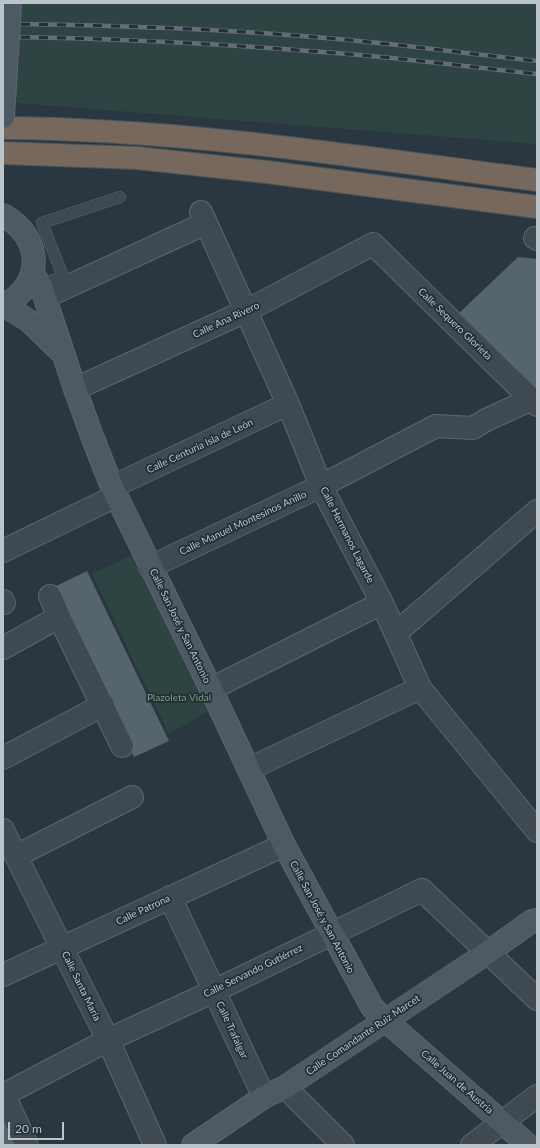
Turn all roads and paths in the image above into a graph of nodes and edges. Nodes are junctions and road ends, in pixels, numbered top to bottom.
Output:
1 (10, 3) edge
2 (3, 117) edge
3 (3, 128) edge
4 (3, 153) edge
5 (537, 180) edge
6 (120, 197) dead end
7 (537, 207) edge
8 (3, 215) edge
9 (373, 244) joint
10 (40, 285) junction
11 (3, 306) edge
12 (246, 311) junction
13 (63, 354) junction
14 (75, 389) junction
15 (534, 402) edge
16 (288, 404) junction
17 (321, 486) junction
18 (114, 491) junction
19 (537, 511) edge
20 (3, 551) edge
21 (150, 567) junction
22 (50, 596) dead end
23 (382, 603) junction
24 (59, 617) junction
25 (396, 633) junction
26 (3, 648) edge
27 (420, 688) junction
28 (211, 689) junction
29 (103, 706) junction
30 (122, 746) dead end
31 (3, 758) edge
32 (249, 770) junction
33 (132, 797) dead end
34 (3, 830) edge
35 (537, 831) edge
36 (284, 845) junction
37 (16, 856) junction
38 (170, 897) junction
39 (535, 917) edge
40 (331, 934) junction
41 (62, 947) junction
42 (487, 953) junction
43 (3, 975) edge
44 (214, 990) junction
45 (537, 999) edge
46 (385, 1020) junction
47 (108, 1040) junction
48 (284, 1087) junction
49 (3, 1094) edge
50 (537, 1096) edge
51 (264, 1097) junction
52 (503, 1123) junction
53 (526, 1144) edge
54 (27, 1145) edge
55 (155, 1145) edge
56 (193, 1145) edge
57 (343, 1145) edge
58 (472, 1145) edge

1 - 2 street, bridge
3 - 5 highway
4 - 7 highway
6 - 10 lane
8 - 10 street
9 - 12 street, Calle Ana Rivero
9 - 15 street, Calle Sequero Glorieta
10 - 11 street
10 - 12 street, Calle Hermanos Lagarde
10 - 13 street
11 - 13 street, Calle San José y San Antonio
12 - 14 street, Calle Ana Rivero
12 - 16 street, Calle Hermanos Lagarde
13 - 14 street, Calle San José y San Antonio
14 - 18 street, Calle San José y San Antonio
15 - 17 street, Calle Manuel Montesinos Anillo
16 - 17 street, Calle Hermanos Lagarde
16 - 18 street, Calle Centuria Isla de León
17 - 21 street, Calle Manuel Montesinos Anillo
17 - 23 street, Calle Hermanos Lagarde
18 - 20 street, Calle Centuria Isla de León
18 - 21 street, Calle San José y San Antonio
19 - 25 street
21 - 28 street, Calle San José y San Antonio
22 - 24 street
23 - 25 street, Calle Hermanos Lagarde
23 - 28 street
24 - 26 street
24 - 29 street
25 - 27 street, Calle Hermanos Lagarde
27 - 32 street
27 - 35 street, Calle Hermanos Lagarde
28 - 32 street, Calle San José y San Antonio
29 - 30 street
29 - 31 street
32 - 36 street, Calle San José y San Antonio
33 - 37 street
34 - 37 street, Calle Santa María
36 - 38 street, Calle Patrona
36 - 40 street, Calle San José y San Antonio
37 - 41 street, Calle Santa María
38 - 41 street, Calle Patrona
38 - 44 street, Calle Trafalgar
39 - 42 street, Calle Comandante Ruiz Marcet
40 - 42 street, Calle Servando Gutiérrez
40 - 44 street, Calle Servando Gutiérrez
40 - 46 street, Calle San José y San Antonio
41 - 43 street, Calle Patrona
41 - 47 street, Calle Santa María
42 - 45 street
42 - 46 street, Calle Comandante Ruiz Marcet
44 - 47 street, Calle Servando Gutiérrez
44 - 51 street, Calle Trafalgar
46 - 48 street, Calle Comandante Ruiz Marcet
46 - 52 street, Calle Juan de Austria
47 - 49 street, Calle Servando Gutiérrez
47 - 55 street, Calle Santa María
48 - 51 street, Calle Comandante Ruiz Marcet
48 - 57 street
49 - 54 street
50 - 52 street
51 - 56 street, Calle Comandante Ruiz Marcet
52 - 53 street, Calle Juan de Austria
52 - 58 street

